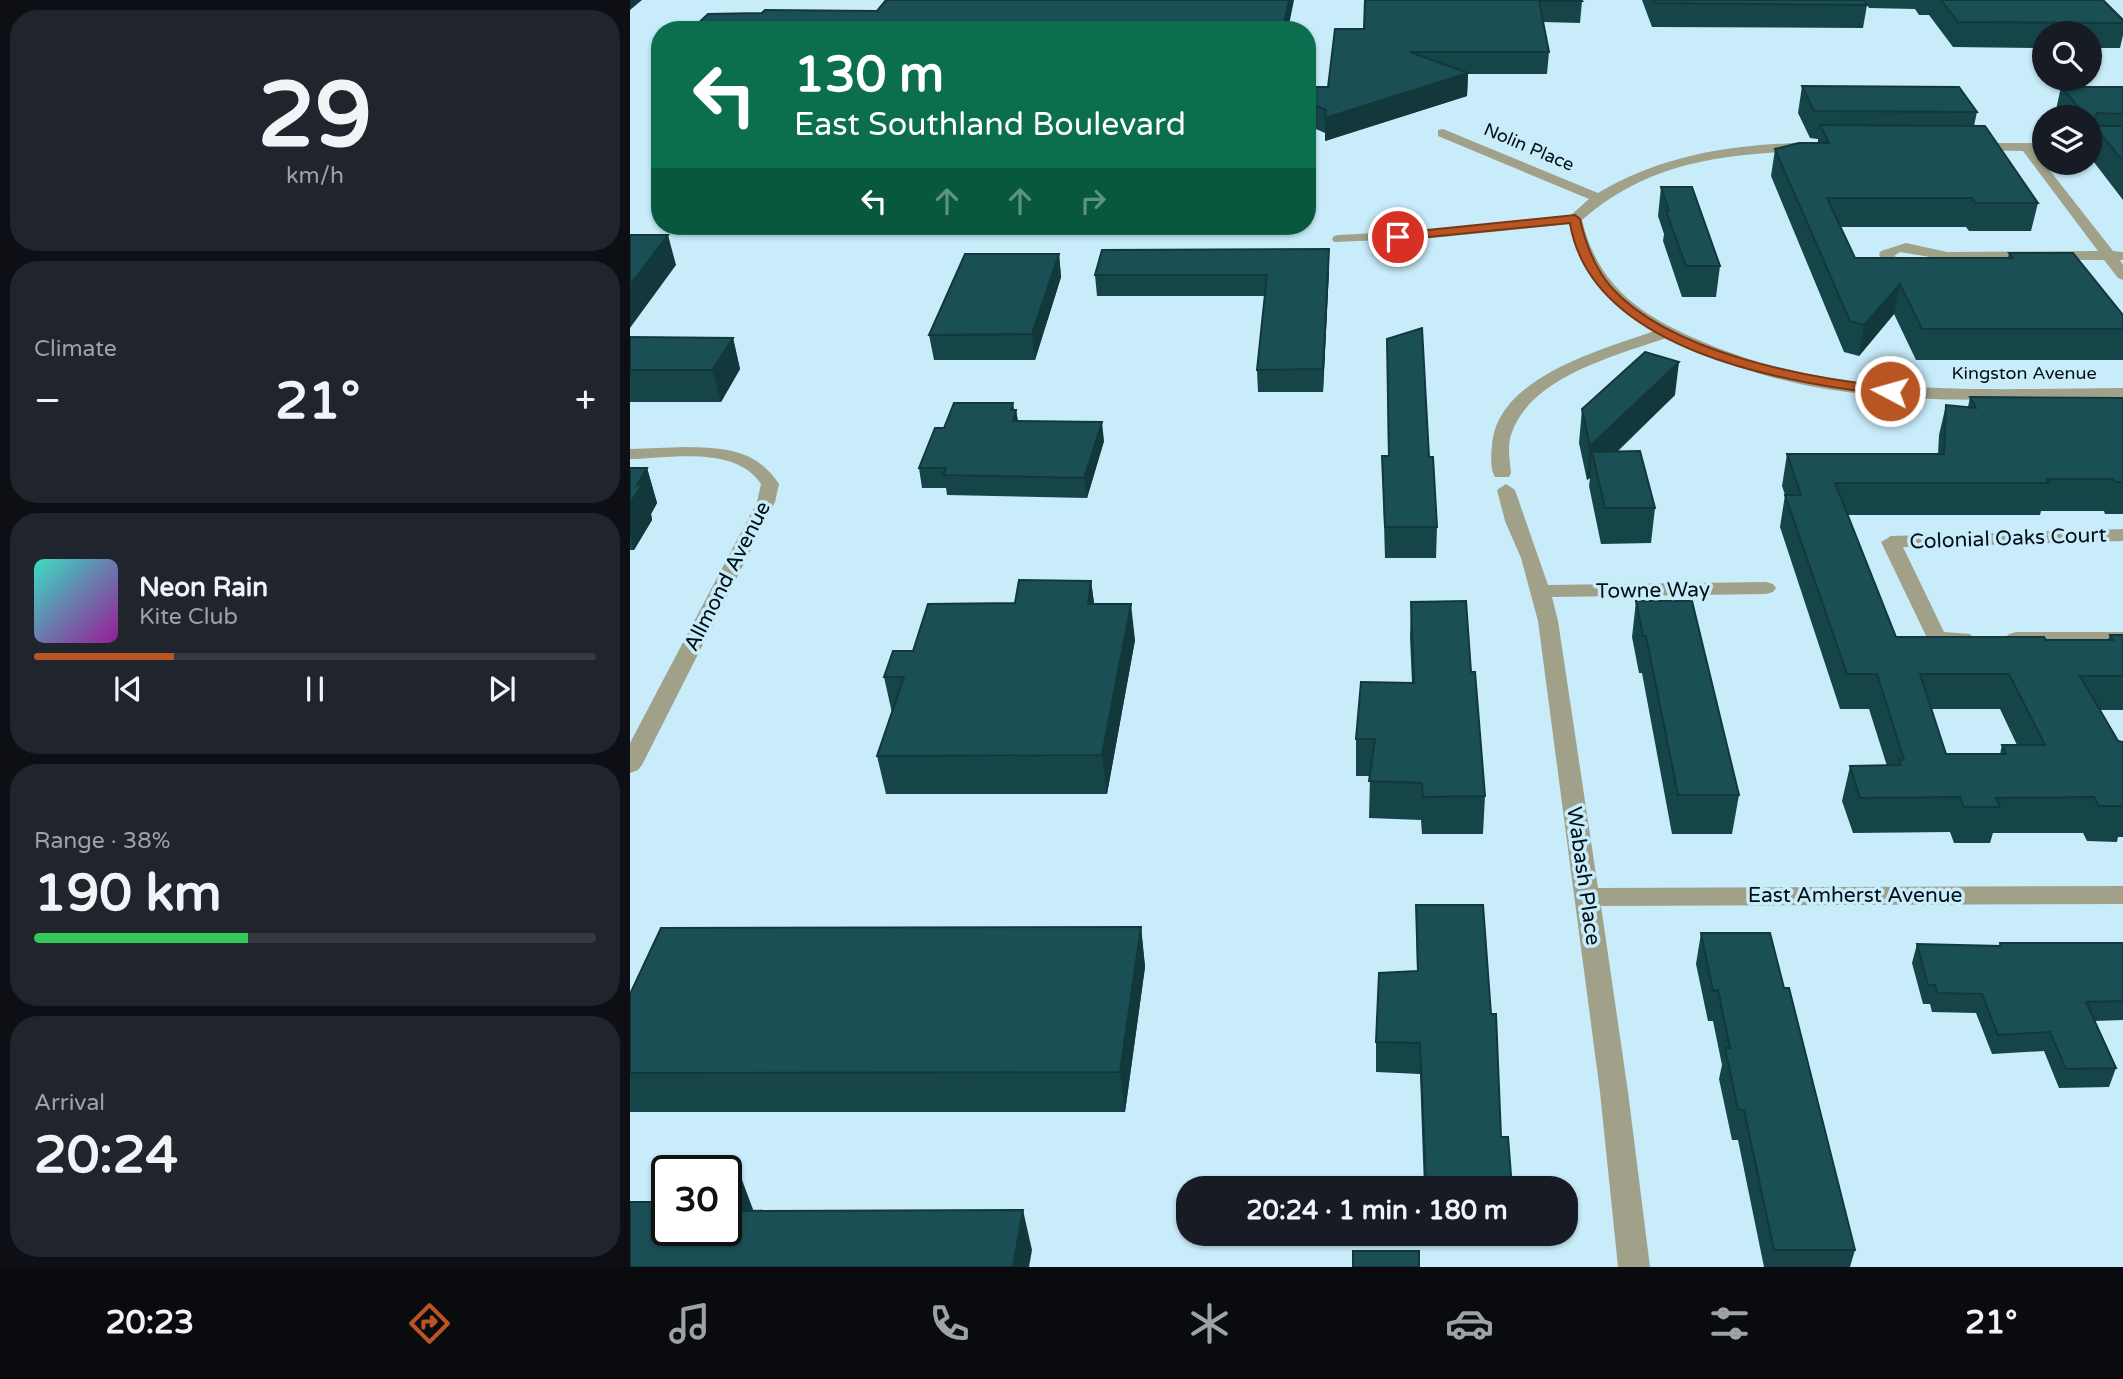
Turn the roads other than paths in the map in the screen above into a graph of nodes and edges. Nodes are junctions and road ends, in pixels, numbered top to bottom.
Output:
1 (1443, 133) dead end
2 (1828, 146) edge
3 (1961, 146) edge
4 (2028, 147) junction
5 (2032, 147) edge
6 (1600, 198) junction
7 (1575, 219) junction
8 (1339, 239) dead end
9 (2115, 256) edge
10 (1943, 257) edge
11 (2123, 275) edge
12 (1667, 332) junction
13 (2123, 393) edge
14 (630, 454) edge
15 (2123, 535) edge
16 (1766, 588) dead end
17 (1539, 591) junction
18 (2123, 638) edge
19 (630, 765) edge
20 (2123, 895) edge
21 (1587, 897) junction
22 (1634, 1267) edge

1 - 6 street, Nolin Place
2 - 6 street
3 - 4 street
4 - 5 street
4 - 9 street
6 - 7 street
7 - 8 street
7 - 12 street, Kingston Avenue
9 - 10 street
9 - 11 street
12 - 13 street, Kingston Avenue
12 - 17 street, Wabash Place
14 - 19 street, Allmond Avenue
15 - 18 street, Colonial Oaks Court
16 - 17 street, Towne Way
17 - 21 street, Wabash Place
20 - 21 street, East Amherst Avenue
21 - 22 street, Wabash Place

